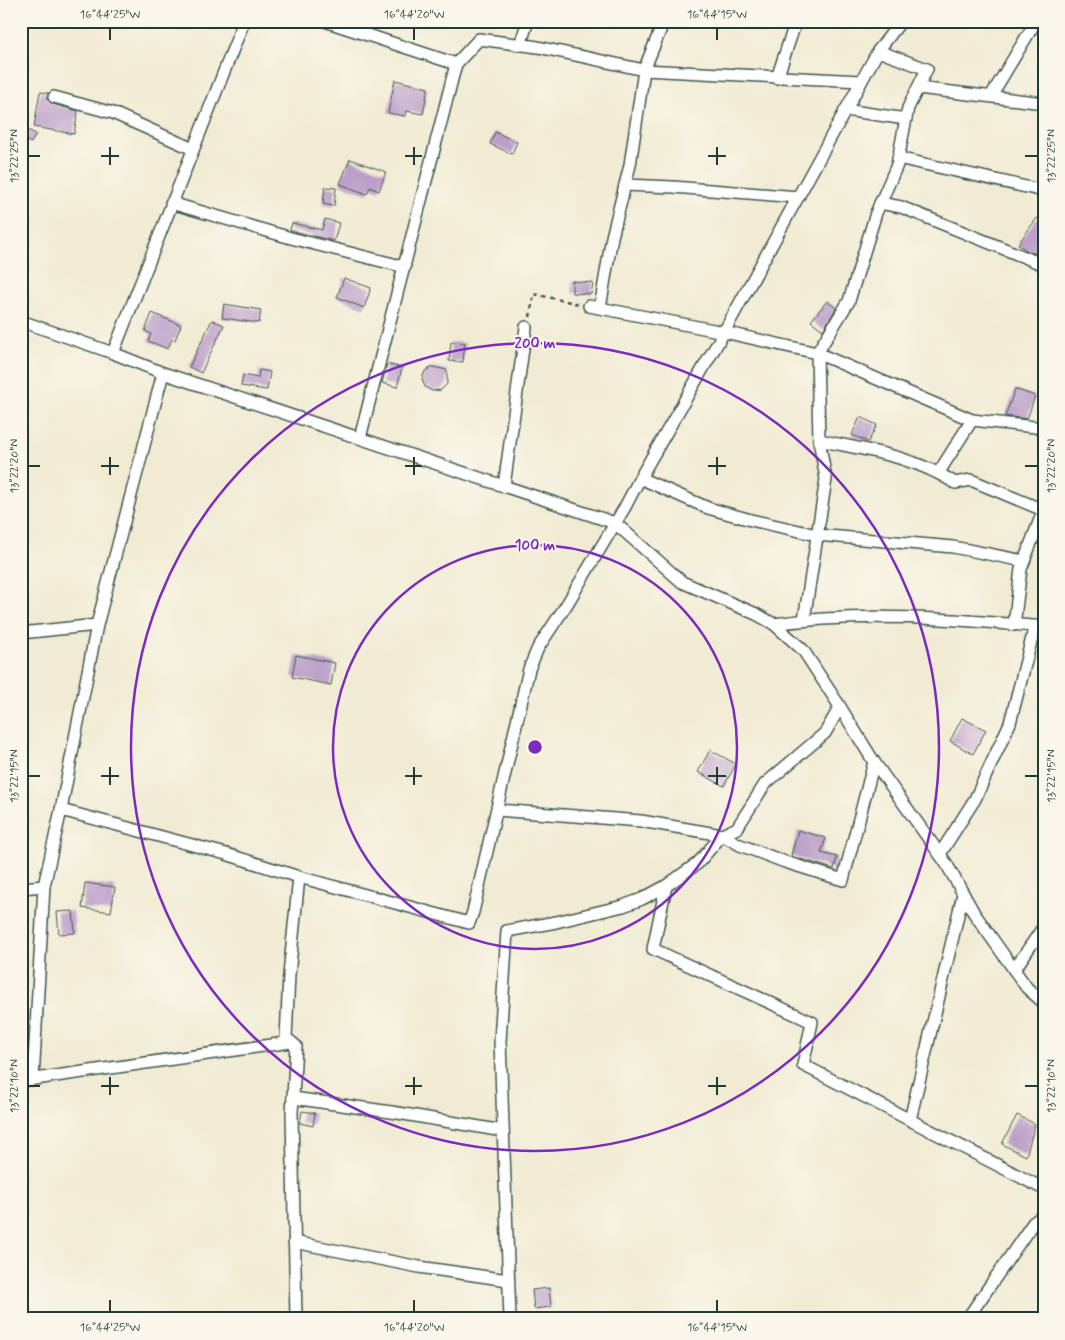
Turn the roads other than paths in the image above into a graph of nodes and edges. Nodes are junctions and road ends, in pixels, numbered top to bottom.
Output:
1 (244, 21) edge
2 (325, 21) edge
3 (528, 21) edge
4 (664, 21) edge
5 (796, 21) edge
6 (901, 21) edge
7 (1036, 21) edge
8 (520, 45) junction
9 (878, 51) junction
10 (456, 64) junction
11 (644, 70) junction
12 (777, 78) junction
13 (861, 81) junction
14 (918, 88) junction
15 (991, 96) junction
16 (54, 97) dead end
17 (1044, 103) edge
18 (846, 110) junction
19 (906, 119) junction
20 (193, 148) junction
21 (898, 158) junction
22 (625, 185) junction
23 (1044, 192) edge
24 (798, 198) junction
25 (171, 203) junction
26 (880, 203) junction
27 (1044, 265) edge
28 (405, 267) junction
29 (21, 321) edge
30 (526, 327) road end
31 (724, 332) junction
32 (113, 353) junction
33 (817, 353) junction
34 (163, 373) junction
35 (972, 420) junction
36 (1044, 428) edge
37 (360, 438) junction
38 (819, 440) junction
39 (939, 472) junction
40 (640, 478) junction
41 (504, 486) junction
42 (1044, 510) edge
43 (615, 523) junction
44 (817, 535) junction
45 (1024, 561) junction
46 (804, 620) junction
47 (774, 624) junction
48 (1014, 624) junction
49 (97, 625) junction
50 (1039, 627) edge
51 (21, 633) edge
52 (840, 707) junction
53 (874, 762) junction
54 (61, 810) junction
55 (498, 810) junction
56 (722, 835) junction
57 (940, 854) junction
58 (299, 878) junction
59 (44, 886) junction
60 (666, 886) junction
61 (21, 888) edge
62 (963, 894) junction
63 (1044, 926) edge
64 (1014, 970) junction
65 (1044, 1003) edge
66 (291, 1042) junction
67 (27, 1080) edge
68 (293, 1098) junction
69 (910, 1120) junction
70 (502, 1131) junction
71 (1044, 1188) edge
72 (1044, 1215) edge
73 (294, 1242) junction
74 (508, 1280) junction
75 (296, 1319) edge
76 (510, 1319) edge
77 (967, 1319) edge

1 - 20 street
2 - 10 street
3 - 8 street
4 - 11 street
5 - 12 street
6 - 9 street
7 - 15 street
8 - 10 street
8 - 11 street
9 - 13 street
9 - 14 street
10 - 28 street
11 - 12 street
11 - 22 street
12 - 13 street
13 - 18 street
14 - 15 street
14 - 19 street
15 - 17 street
16 - 20 street
18 - 19 street
18 - 24 street
19 - 21 street
20 - 25 street
21 - 23 street
21 - 26 street
22 - 24 street
22 - 31 street
24 - 31 street
25 - 28 street
25 - 32 street
26 - 27 street
26 - 33 street
28 - 37 street
29 - 32 street
30 - 41 street
31 - 33 street
31 - 40 street
32 - 34 street
33 - 35 street
33 - 38 street
34 - 37 street
34 - 49 street
35 - 36 street
35 - 39 street
37 - 41 street
38 - 39 street
38 - 44 street
39 - 42 street
40 - 43 street
40 - 44 street
41 - 43 street
42 - 45 street
43 - 47 street
43 - 55 street
44 - 45 street
44 - 46 street
45 - 48 street
46 - 47 street
46 - 48 street
47 - 52 street
48 - 50 street
49 - 51 street
49 - 54 street
50 - 57 street
52 - 53 street
52 - 56 street
53 - 56 street
53 - 57 street
54 - 58 street
54 - 59 street
55 - 56 street
55 - 58 street
56 - 60 street
57 - 62 street
58 - 66 street
59 - 61 street
59 - 67 street
60 - 69 street
60 - 70 street
62 - 64 street
62 - 69 street
63 - 64 street
64 - 65 street
66 - 67 street
66 - 68 street
68 - 70 street
68 - 73 street
69 - 71 street
70 - 74 street
72 - 77 street
73 - 74 street
73 - 75 street
74 - 76 street

